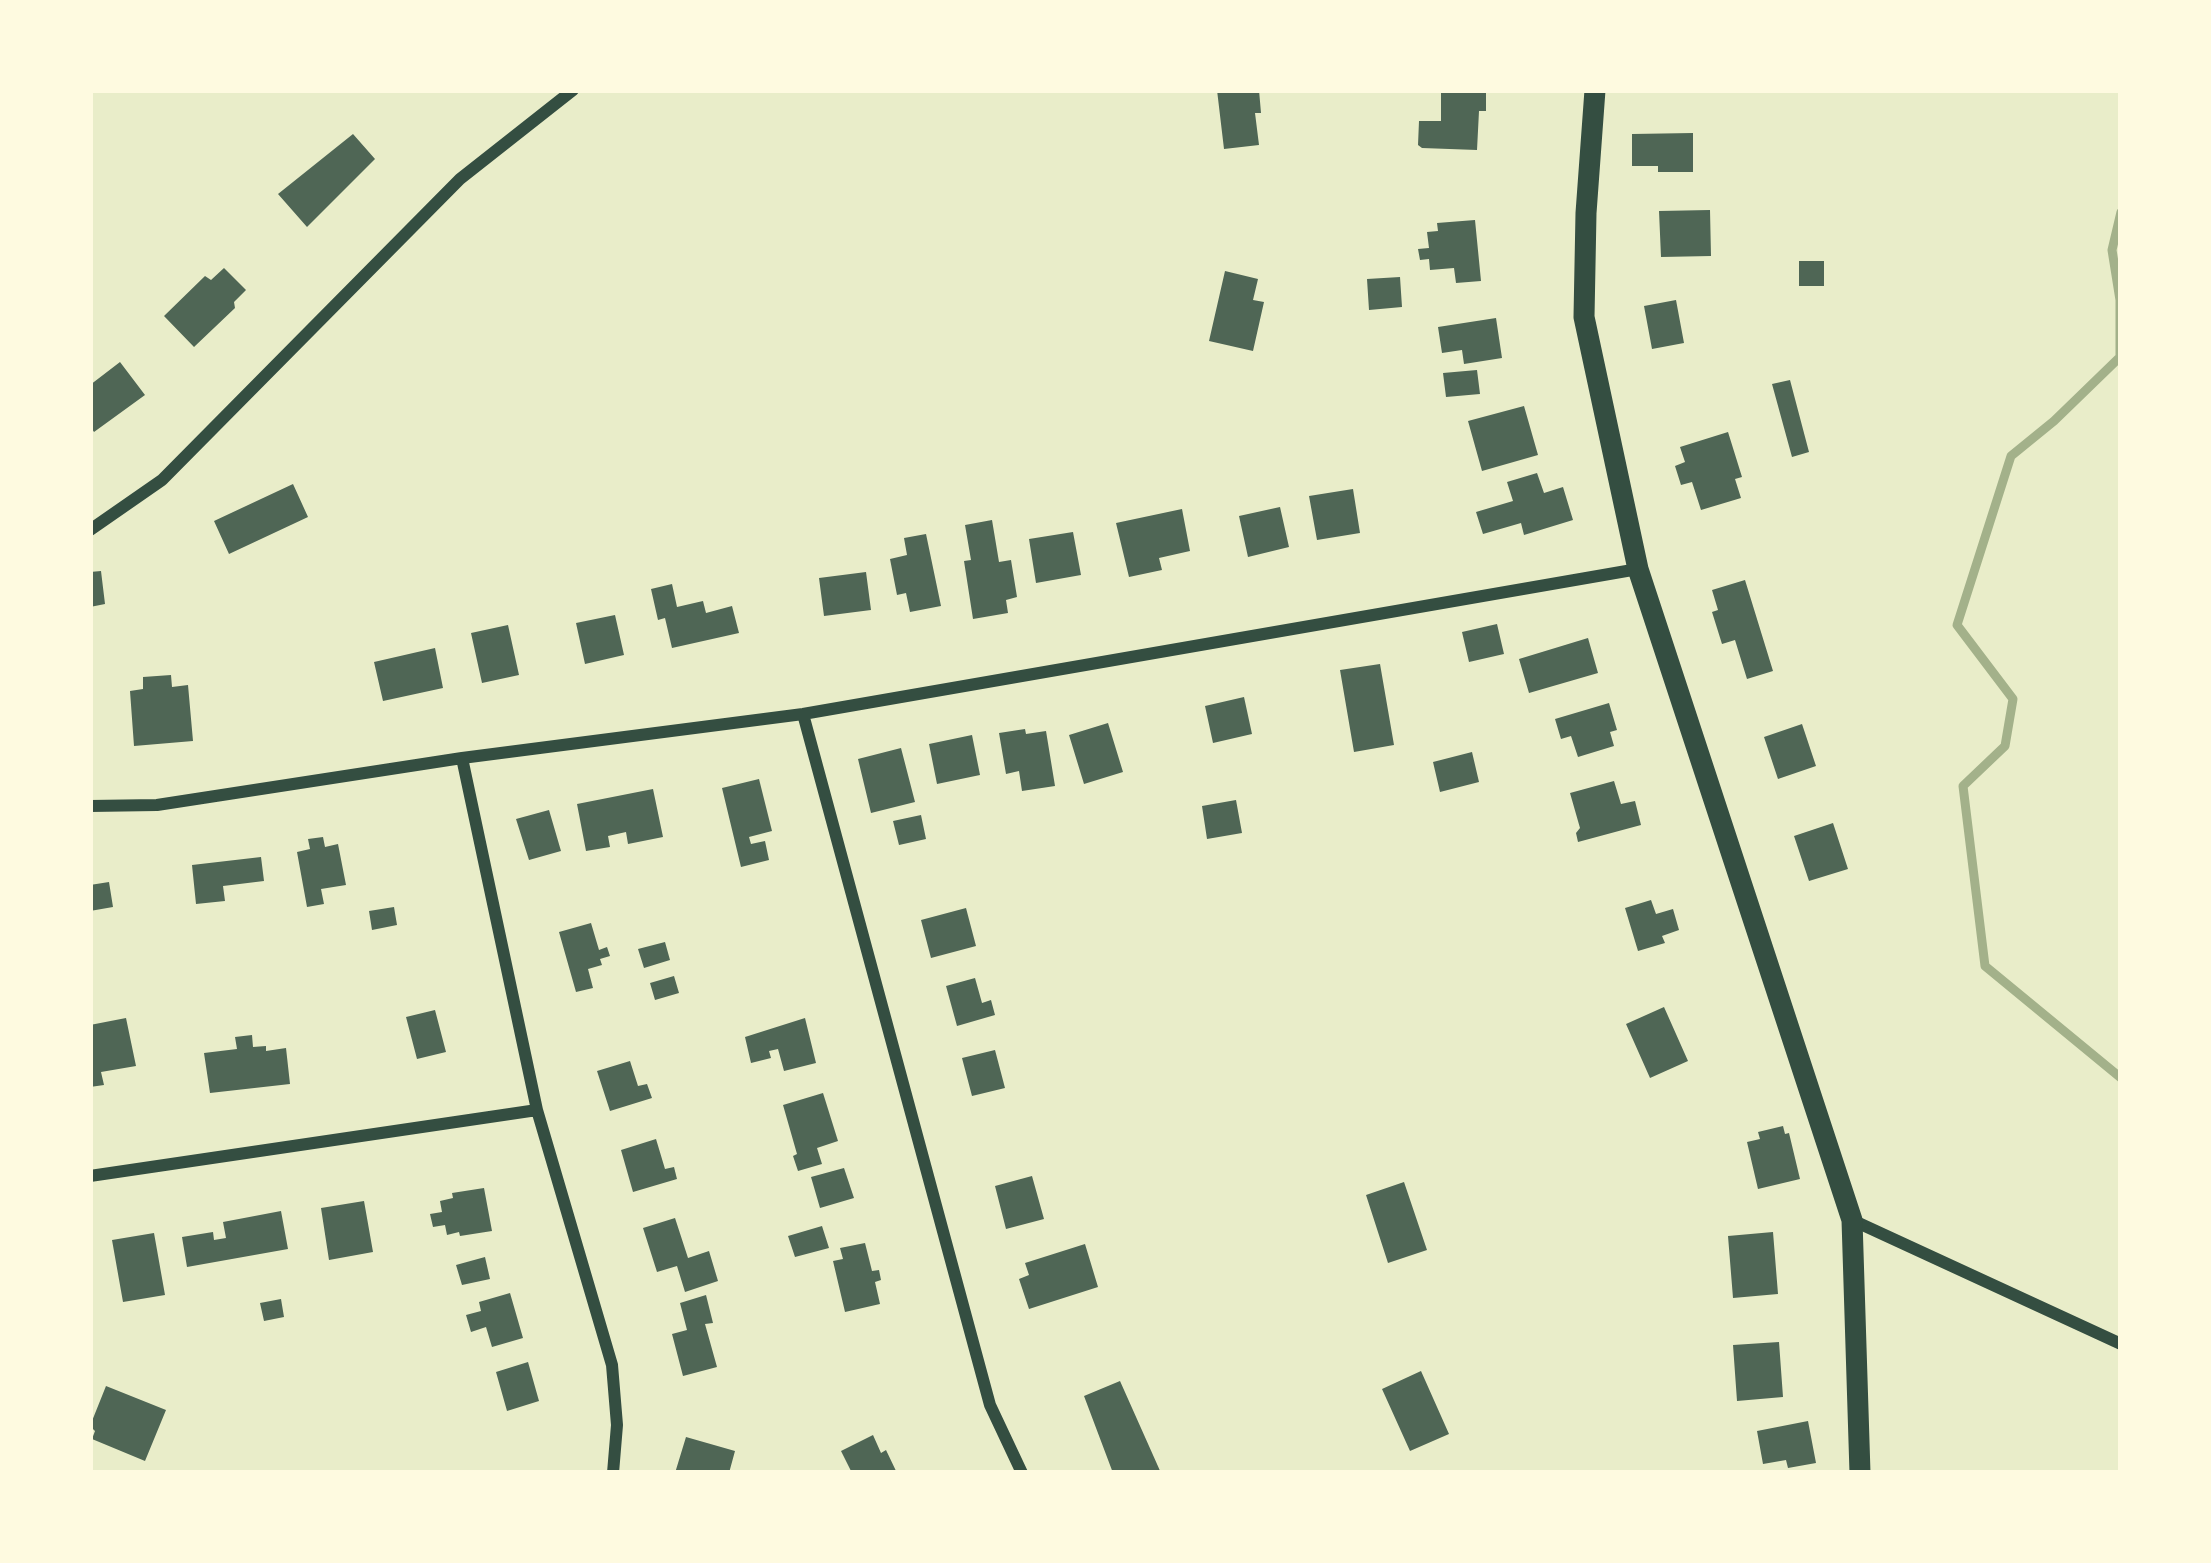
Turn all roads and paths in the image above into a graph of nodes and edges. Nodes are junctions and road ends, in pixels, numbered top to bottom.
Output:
1 (573, 90) edge
2 (1595, 90) edge
3 (90, 530) edge
4 (1638, 569) junction
5 (803, 714) junction
6 (463, 758) junction
7 (90, 806) edge
8 (537, 1109) junction
9 (90, 1176) edge
10 (1852, 1220) junction
11 (2121, 1344) edge
12 (613, 1473) edge
13 (1022, 1473) edge
14 (1860, 1473) edge

1 - 3 street
2 - 4 street
4 - 5 street
4 - 10 street
5 - 6 street
5 - 13 street
6 - 7 street
6 - 8 street
8 - 9 street
8 - 12 street
10 - 11 street
10 - 14 street

